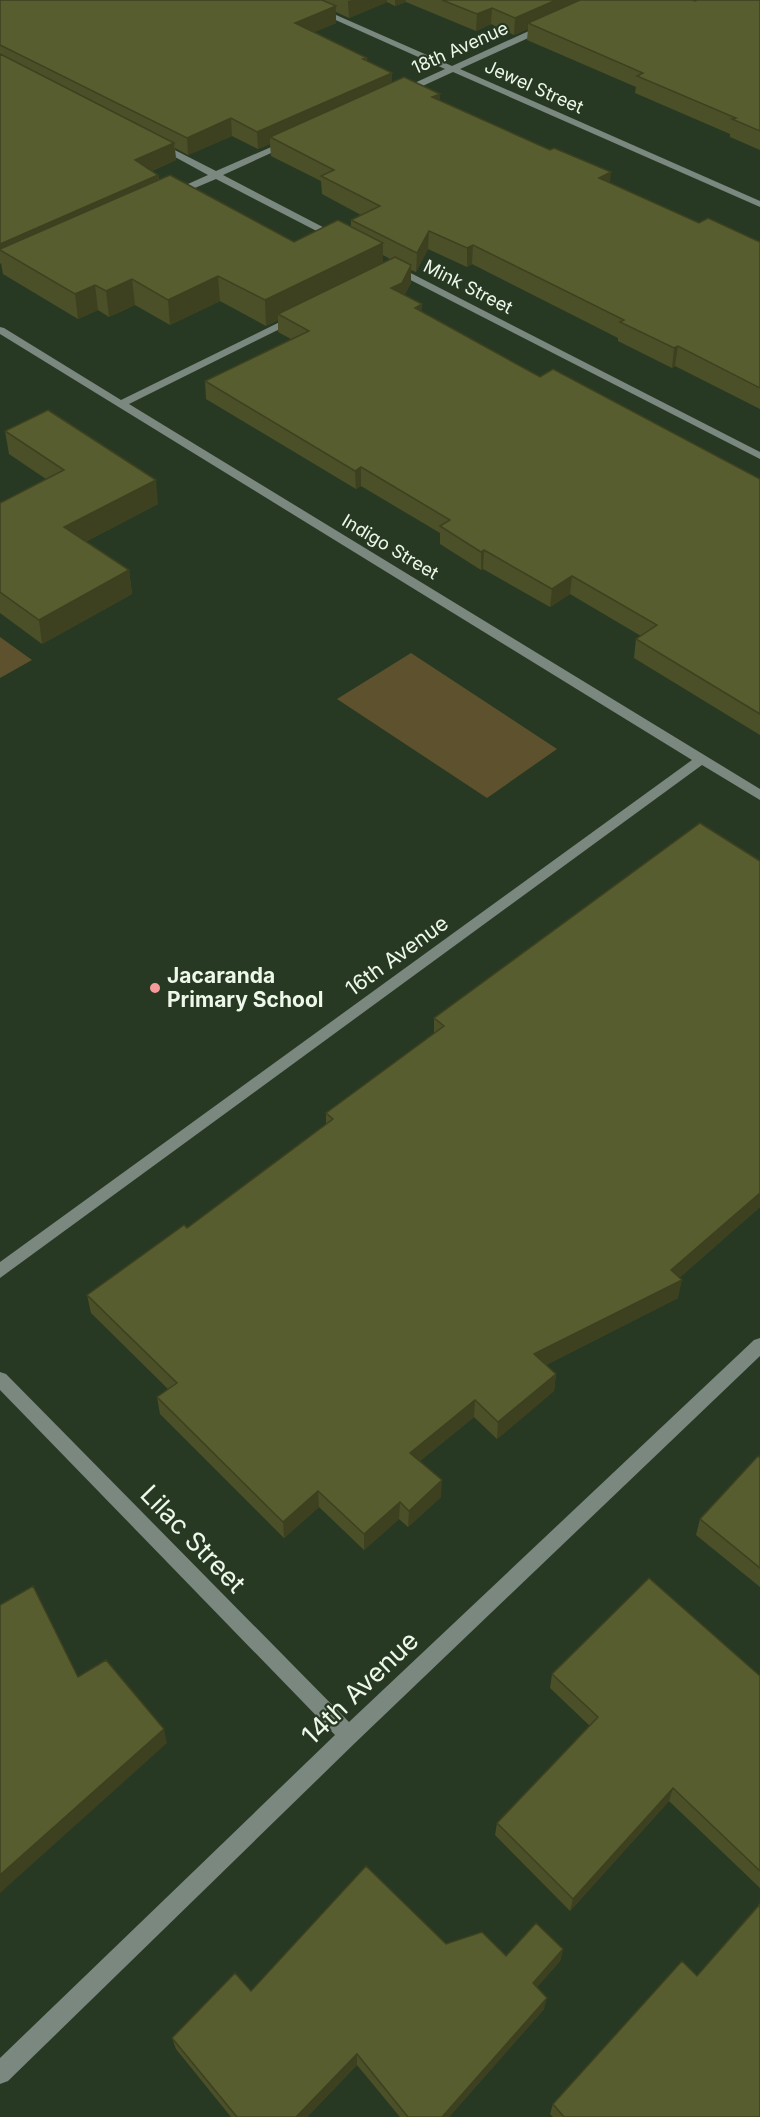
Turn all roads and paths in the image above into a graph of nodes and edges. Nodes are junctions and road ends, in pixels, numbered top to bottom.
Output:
1 (295, 0) edge
2 (555, 23) edge
3 (453, 69) junction
4 (389, 98) edge
5 (303, 137) edge
6 (145, 138) edge
7 (217, 175) junction
8 (163, 199) edge
9 (760, 204) edge
10 (353, 246) edge
11 (384, 267) edge
12 (311, 310) edge
13 (0, 330) edge
14 (121, 404) junction
15 (760, 456) edge
16 (702, 759) junction
17 (760, 795) edge
18 (0, 1271) edge
19 (760, 1345) edge
20 (0, 1379) edge
21 (349, 1734) junction
22 (0, 2073) edge

1 - 3 street, Jewel Street
2 - 3 street, 18th Avenue
3 - 4 street, 18th Avenue
3 - 9 street, Jewel Street
5 - 7 street
6 - 7 street
7 - 8 street
7 - 10 street
11 - 15 street, Mink Street
12 - 14 street
13 - 14 street, Indigo Street
14 - 16 street, Indigo Street
16 - 17 street, Indigo Street
16 - 18 street, 16th Avenue
19 - 21 street, 14th Avenue
20 - 21 street, Lilac Street
21 - 22 street, 14th Avenue

